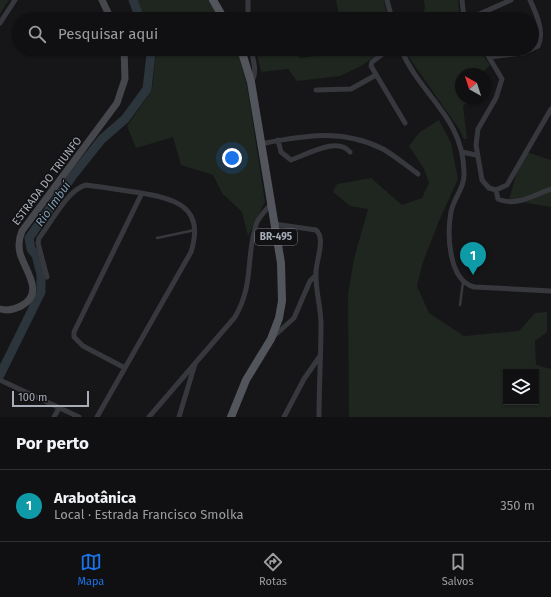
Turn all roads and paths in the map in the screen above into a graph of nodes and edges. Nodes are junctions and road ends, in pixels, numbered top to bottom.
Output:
1 (15, 0) edge
2 (102, 0) edge
3 (213, 0) edge
4 (248, 0) edge
5 (387, 0) edge
6 (462, 0) edge
7 (510, 0) edge
8 (530, 0) edge
9 (108, 12) edge
10 (220, 12) edge
11 (248, 12) edge
12 (390, 12) edge
13 (463, 12) edge
14 (483, 12) edge
15 (534, 12) edge
16 (0, 23) edge
17 (539, 27) edge
18 (539, 44) edge
19 (124, 56) edge
20 (243, 56) edge
21 (252, 56) edge
22 (381, 56) edge
23 (405, 56) edge
24 (498, 56) edge
25 (490, 57) joint
26 (376, 75) junction
27 (251, 82) junction
28 (316, 90) dead end
29 (551, 109) edge
30 (405, 122) dead end
31 (278, 140) junction
32 (260, 144) junction
33 (350, 152) dead end
34 (462, 152) junction
35 (476, 155) junction
36 (418, 174) dead end
37 (551, 189) edge
38 (496, 190) junction
39 (142, 193) junction
40 (270, 205) junction
41 (274, 224) junction
42 (195, 230) junction
43 (157, 238) dead end
44 (316, 276) junction
45 (47, 277) dead end
46 (463, 282) junction
47 (551, 291) edge
48 (460, 305) dead end
49 (0, 309) edge
50 (270, 339) junction
51 (320, 356) junction
52 (196, 362) junction
53 (125, 368) junction
54 (1, 381) edge
55 (58, 408) junction
56 (54, 417) edge
57 (79, 417) edge
58 (97, 417) edge
59 (150, 417) edge
60 (179, 417) edge
61 (231, 417) edge
62 (284, 417) edge
63 (319, 417) edge

1 - 16 street
2 - 9 street
3 - 10 main road
4 - 11 street
5 - 12 street
6 - 13 street
7 - 14 street
8 - 15 street
17 - 18 street
19 - 49 street, ESTRADA DO TRIUNFO
20 - 27 main road, BR-495
21 - 27 street
22 - 26 street
23 - 34 street
24 - 25 street
25 - 35 street
26 - 28 street
26 - 30 street
27 - 32 main road, BR-495
29 - 38 street
31 - 32 street
31 - 33 street
31 - 36 street
32 - 40 main road, BR-495
34 - 35 street
34 - 46 street
35 - 38 street
37 - 38 street
39 - 42 street
39 - 45 street
39 - 53 street
40 - 41 main road, BR-495
40 - 52 street
41 - 44 street
41 - 50 main road, BR-495
42 - 43 lane
42 - 53 street
44 - 50 street
44 - 51 street
46 - 47 street
46 - 48 lane
50 - 61 main road, BR-495
51 - 62 street
51 - 63 street
52 - 59 street
52 - 60 street
53 - 58 street
54 - 55 street
55 - 56 street
55 - 57 street

